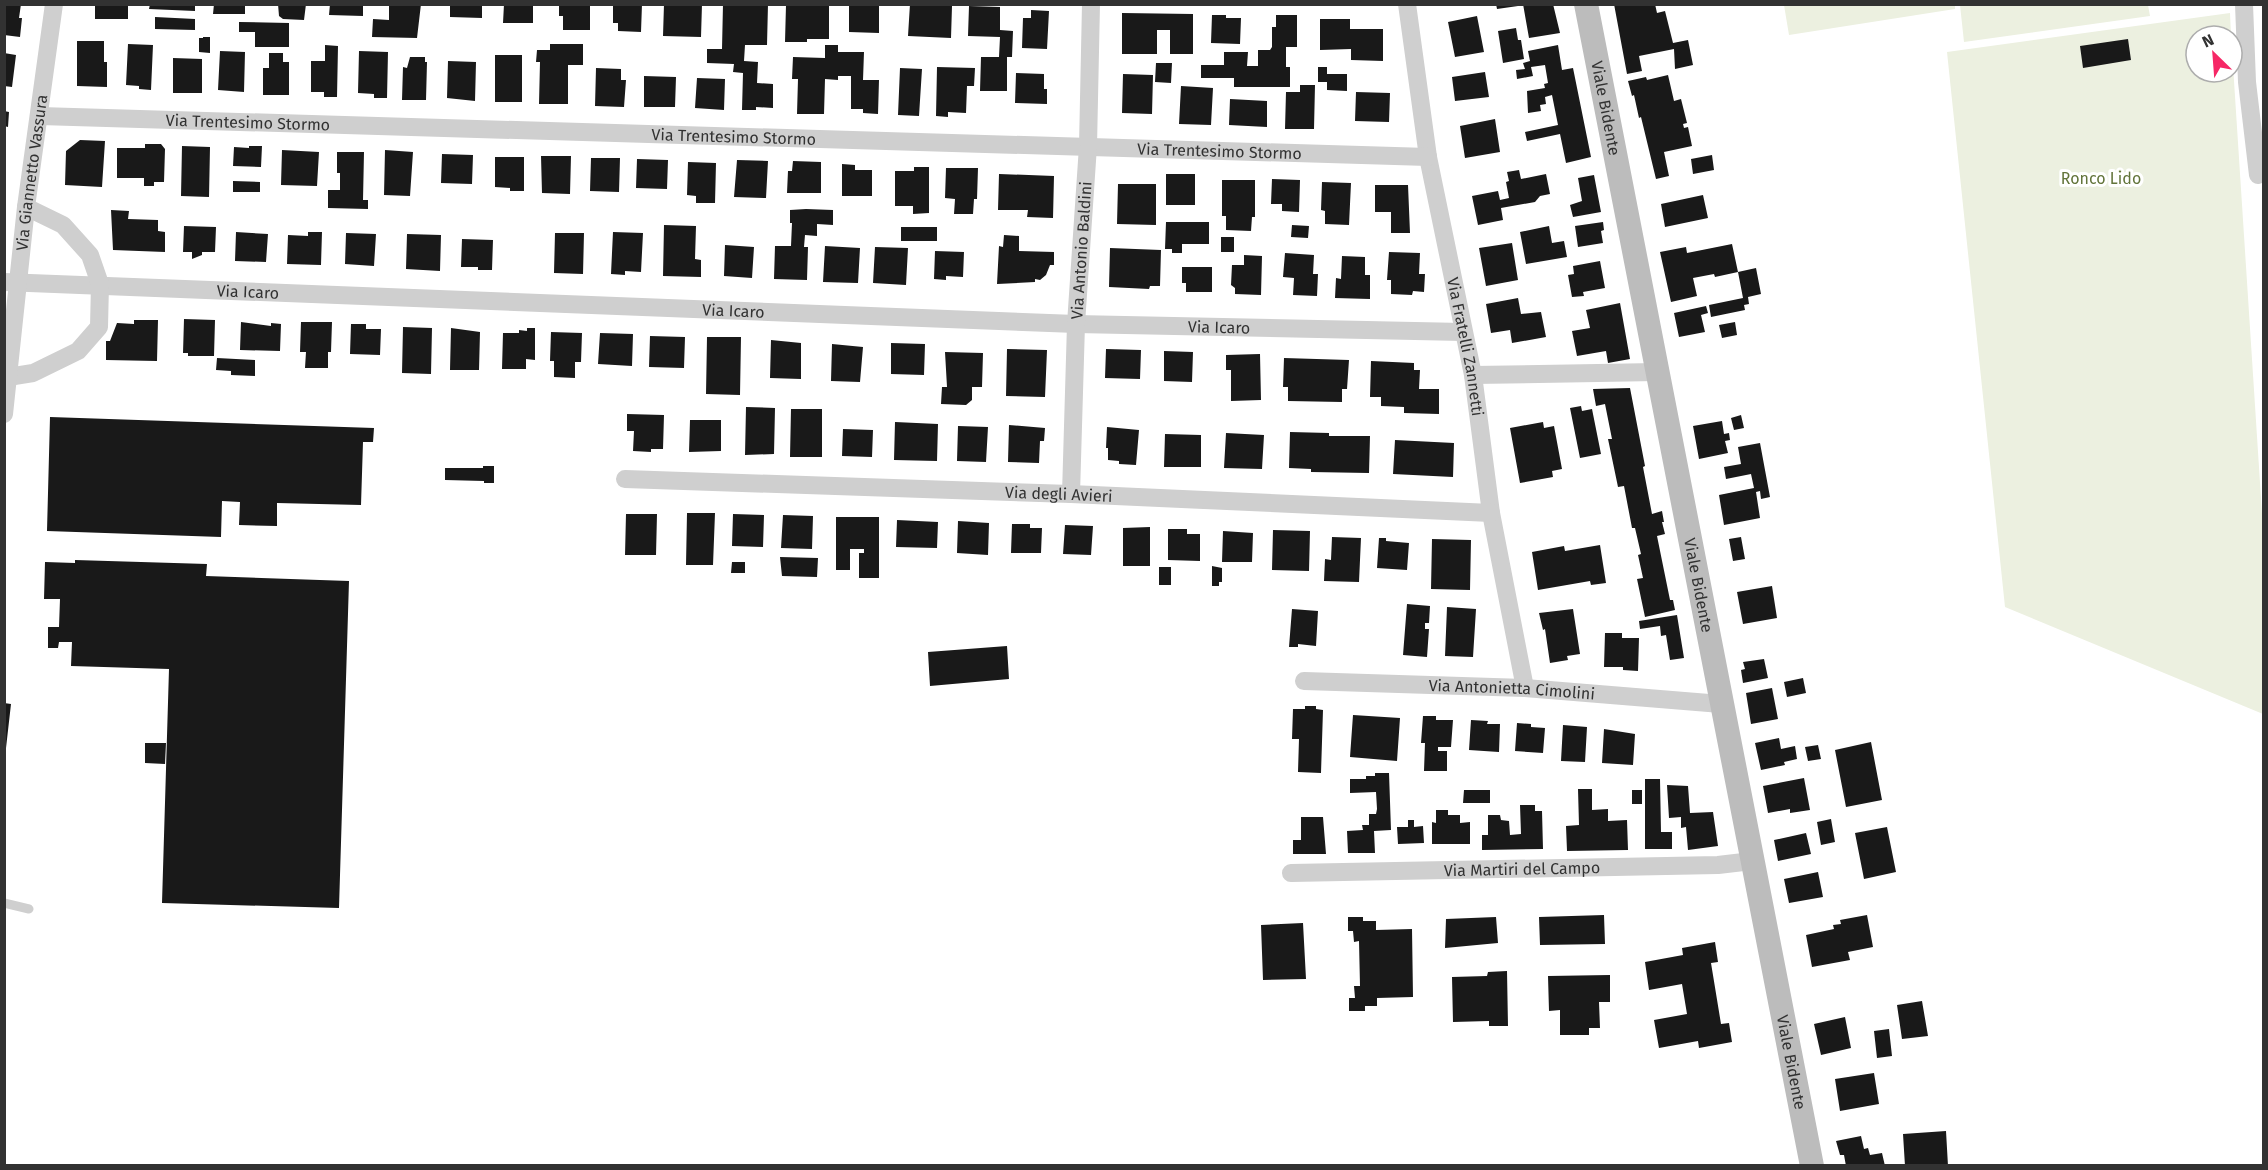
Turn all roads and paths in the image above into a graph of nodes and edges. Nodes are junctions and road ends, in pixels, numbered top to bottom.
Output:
1 (54, 4) edge
2 (1090, 4) edge
3 (1407, 4) edge
4 (1586, 4) edge
5 (2244, 4) edge
6 (40, 116) junction
7 (1088, 146) junction
8 (1428, 157) junction
9 (2258, 175) dead end
10 (26, 207) junction
11 (11, 282) edge
12 (100, 284) junction
13 (1076, 324) junction
14 (1462, 332) junction
15 (1657, 372) junction
16 (1473, 375) junction
17 (8, 376) junction
18 (4, 414) edge
19 (625, 479) dead end
20 (1071, 494) junction
21 (1491, 513) junction
22 (1304, 681) dead end
23 (1525, 688) junction
24 (1721, 704) junction
25 (1752, 861) junction
26 (1291, 873) dead end
27 (4, 903) edge
28 (29, 909) dead end
29 (1812, 1166) edge

1 - 6 street, Via Giannetto Vassura
2 - 7 street, Via Antonio Baldini
3 - 8 street, Via Fratelli Zannetti
4 - 15 street, Viale Bidente
5 - 9 street
6 - 7 street, Via Trentesimo Stormo
6 - 10 street, Via Giannetto Vassura
7 - 8 street, Via Trentesimo Stormo
7 - 13 street, Via Antonio Baldini
8 - 14 street, Via Fratelli Zannetti
10 - 11 street, Via Giannetto Vassura
10 - 12 street
11 - 12 street, Via Icaro
11 - 17 street, Via Giannetto Vassura
12 - 13 street, Via Icaro
12 - 17 street
13 - 14 street, Via Icaro
13 - 20 street, Via Antonio Baldini
14 - 16 street, Via Fratelli Zannetti
15 - 16 street
15 - 24 street, Viale Bidente
16 - 21 street, Via Fratelli Zannetti
17 - 18 street, Via Giannetto Vassura
19 - 20 street, Via degli Avieri
20 - 21 street, Via degli Avieri
21 - 23 street, Via Fratelli Zannetti
22 - 23 street, Via Antonietta Cimolini
23 - 24 street, Via Antonietta Cimolini
24 - 25 street, Viale Bidente
25 - 26 street, Via Martiri del Campo
25 - 29 street, Viale Bidente
27 - 28 lane

